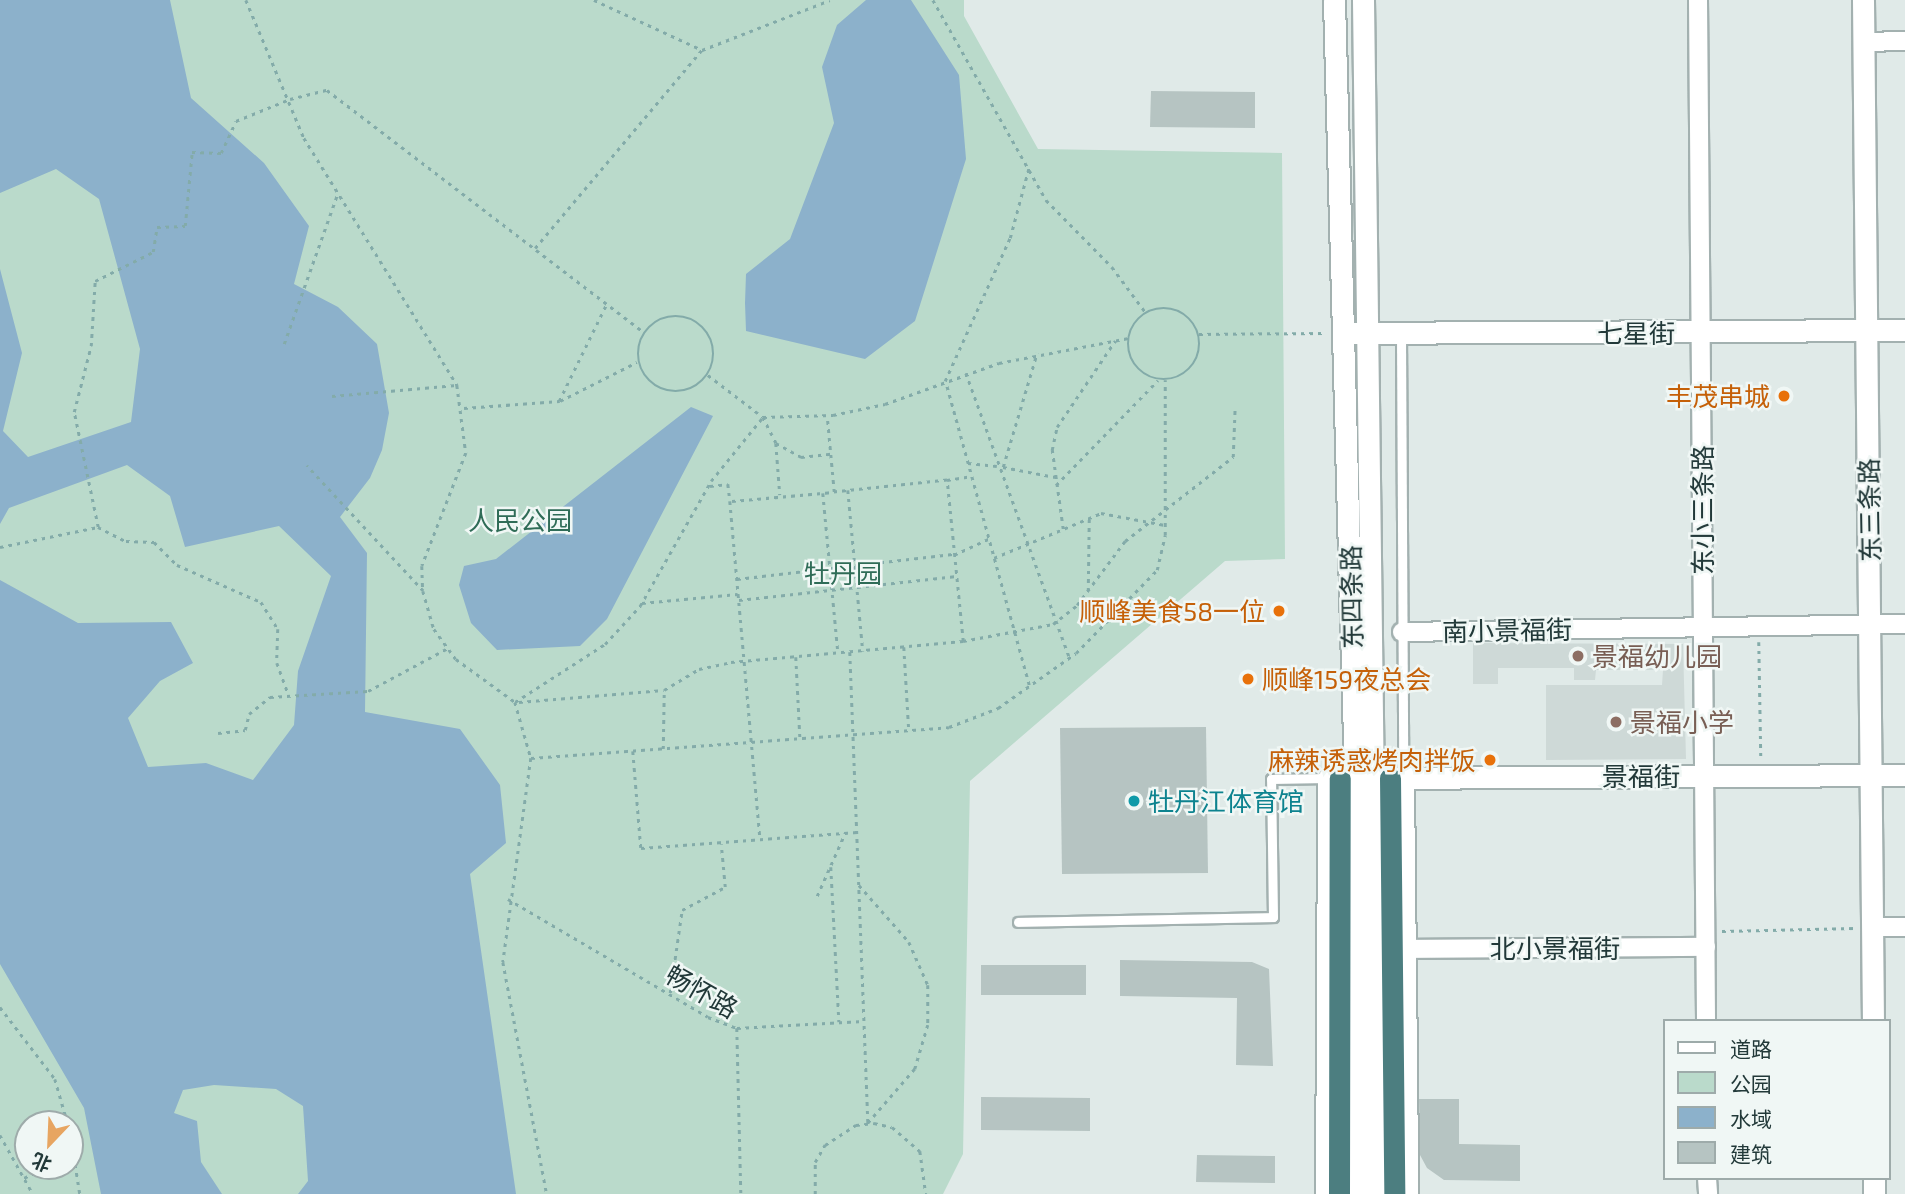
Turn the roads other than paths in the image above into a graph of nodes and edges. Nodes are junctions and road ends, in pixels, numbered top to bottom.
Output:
1 (1334, 0) edge
2 (1363, 0) edge
3 (1698, 0) edge
4 (1863, 0) edge
5 (1905, 41) edge
6 (1864, 42) junction
7 (1905, 330) edge
8 (1867, 331) junction
9 (1701, 332) junction
10 (1356, 334) junction
11 (1401, 334) junction
12 (1870, 624) junction
13 (1905, 624) edge
14 (1703, 627) junction
15 (1402, 632) junction
16 (1871, 775) junction
17 (1905, 775) edge
18 (1704, 776) junction
19 (1366, 778) junction
20 (1367, 897) junction
21 (1018, 922) dead end
22 (1872, 927) junction
23 (1905, 927) edge
24 (1706, 939) junction
25 (1405, 949) junction
26 (1706, 1019) edge
27 (1873, 1019) edge
28 (1326, 1194) edge
29 (1339, 1194) edge
30 (1358, 1194) edge
31 (1378, 1194) edge
32 (1394, 1194) edge
33 (1407, 1194) edge

1 - 10 street
2 - 10 street
3 - 9 street, 东小三条路
4 - 6 street, 东三条路
5 - 6 street
6 - 8 street, 东三条路
7 - 8 street, 七星街
8 - 9 street, 七星街
8 - 12 street, 东三条路
9 - 11 street, 七星街
9 - 14 street, 东小三条路
10 - 11 street, 七星街
10 - 19 street
11 - 15 lane
12 - 13 street, 南小景福街
12 - 14 street, 南小景福街
12 - 16 street, 东三条路
14 - 15 street, 南小景福街
14 - 18 street, 东小三条路
15 - 19 lane
16 - 17 street, 景福街
16 - 18 street, 景福街
16 - 22 street, 东三条路
18 - 19 street, 景福街
18 - 24 street, 东小三条路
19 - 20 highway
19 - 20 highway
19 - 21 lane
19 - 25 street
19 - 28 street
20 - 29 highway
20 - 30 street
20 - 31 street
20 - 32 highway
22 - 23 street
22 - 27 street, 东三条路
24 - 25 street, 北小景福街
24 - 26 street, 东小三条路
25 - 33 street

